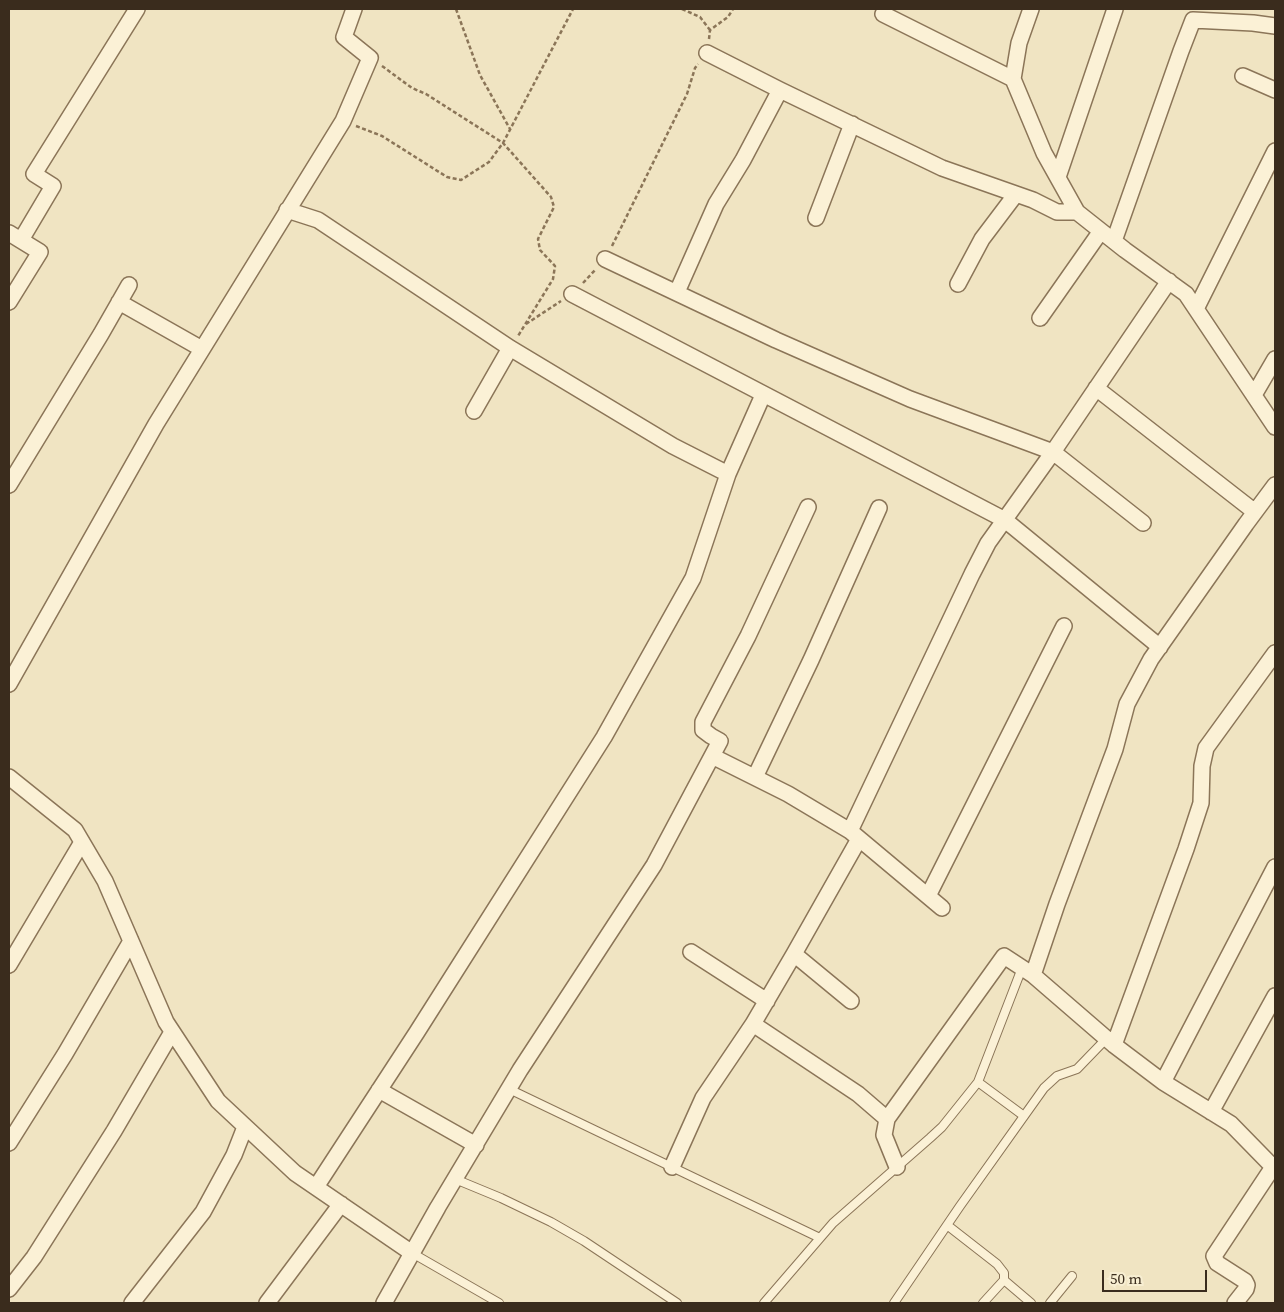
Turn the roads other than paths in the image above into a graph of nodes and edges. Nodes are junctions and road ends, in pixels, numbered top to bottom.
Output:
1 (137, 9) edge
2 (354, 9) edge
3 (1031, 9) edge
4 (1115, 9) edge
5 (883, 14) dead end
6 (1221, 15) edge
7 (1275, 26) edge
8 (707, 54) road end
9 (1243, 76) dead end
10 (1013, 79) junction
11 (780, 90) junction
12 (1275, 90) edge
13 (852, 124) junction
14 (1275, 151) edge
15 (1058, 177) junction
16 (1016, 194) junction
17 (287, 210) junction
18 (1077, 212) junction
19 (816, 218) dead end
20 (1101, 231) junction
21 (15, 236) edge
22 (1114, 241) junction
23 (605, 258) road end
24 (1169, 281) junction
25 (958, 284) dead end
26 (129, 285) dead end
27 (677, 292) junction
28 (572, 294) road end
29 (9, 302) edge
30 (119, 302) junction
31 (1196, 309) junction
32 (1040, 318) dead end
33 (510, 348) junction
34 (202, 349) junction
35 (1275, 359) edge
36 (1096, 388) junction
37 (763, 394) junction
38 (1254, 395) junction
39 (474, 411) dead end
40 (1275, 427) edge
41 (1052, 452) junction
42 (728, 474) junction
43 (9, 485) edge
44 (1275, 485) edge
45 (808, 506) dead end
46 (879, 508) dead end
47 (1255, 512) junction
48 (1005, 520) junction
49 (1142, 523) dead end
50 (1064, 626) dead end
51 (1160, 647) junction
52 (1275, 653) edge
53 (9, 684) edge
54 (712, 756) junction
55 (9, 777) edge
56 (755, 777) junction
57 (854, 835) junction
58 (82, 842) junction
59 (1275, 867) edge
60 (928, 896) junction
61 (942, 908) dead end
62 (131, 940) junction
63 (691, 952) dead end
64 (794, 954) junction
65 (9, 965) edge
66 (1028, 972) junction
67 (1275, 996) edge
68 (767, 1001) junction
69 (851, 1001) dead end
70 (753, 1024) junction
71 (172, 1032) junction
72 (1110, 1042) junction
73 (978, 1082) junction
74 (1163, 1082) junction
75 (509, 1089) junction
76 (379, 1090) junction
77 (1211, 1112) junction
78 (1024, 1116) junction
79 (887, 1119) junction
80 (245, 1127) junction
81 (9, 1143) edge
82 (476, 1145) junction
83 (672, 1167) junction
84 (897, 1167) junction
85 (1274, 1168) edge
86 (455, 1179) junction
87 (316, 1187) junction
88 (341, 1204) junction
89 (947, 1225) junction
90 (820, 1238) junction
91 (412, 1253) junction
92 (1072, 1276) dead end
93 (1004, 1280) junction
94 (9, 1289) edge
95 (132, 1303) edge
96 (267, 1303) edge
97 (384, 1303) edge
98 (499, 1303) edge
99 (677, 1303) edge
100 (764, 1303) edge
101 (894, 1303) edge
102 (983, 1303) edge
103 (1032, 1303) edge
104 (1050, 1303) edge
105 (1235, 1303) edge

1 - 21 street
2 - 17 street
3 - 10 street
4 - 15 street
5 - 10 street
6 - 7 street
6 - 22 street
8 - 11 street
9 - 12 street
10 - 15 street
11 - 13 street
11 - 27 street
13 - 16 street
13 - 19 street
14 - 31 street
15 - 18 street
16 - 18 street
16 - 25 street
17 - 33 street
17 - 34 street
18 - 20 street
20 - 22 street
20 - 32 street
21 - 29 street
22 - 24 street
23 - 27 street
24 - 31 street
24 - 36 street
26 - 30 street
27 - 41 street
28 - 37 street
30 - 34 street
30 - 43 street
31 - 38 street
33 - 39 street
33 - 42 street
34 - 53 street
35 - 38 street
36 - 41 street
36 - 47 street
37 - 42 street
37 - 48 street
38 - 40 street
41 - 48 street
41 - 49 street
42 - 76 street
44 - 47 street
45 - 54 street
46 - 56 street
47 - 51 street
48 - 51 street
48 - 57 street
50 - 60 street
51 - 66 street
52 - 72 street
54 - 56 street
54 - 75 street
55 - 58 street
56 - 57 street
57 - 60 street
57 - 64 street
58 - 62 street
58 - 65 street
59 - 74 street
60 - 61 street
62 - 71 street
62 - 81 street
63 - 68 street
64 - 68 street
64 - 69 street
66 - 72 street
66 - 73 lane
66 - 79 street
67 - 77 street
68 - 70 street
70 - 79 street
70 - 83 street
71 - 80 street
71 - 94 street
72 - 74 street
72 - 78 lane
73 - 78 lane
73 - 84 lane
74 - 77 street
75 - 82 street
75 - 83 lane
76 - 82 street
76 - 87 street
77 - 85 street
78 - 89 lane
79 - 84 street
80 - 87 street
80 - 95 street
82 - 86 street
83 - 90 lane
84 - 90 lane
85 - 105 street
86 - 91 street
86 - 99 lane
87 - 88 street
88 - 91 street
88 - 96 street
89 - 93 lane
89 - 101 lane
90 - 100 lane
91 - 97 street
91 - 98 lane
92 - 104 lane
93 - 102 lane
93 - 103 lane

